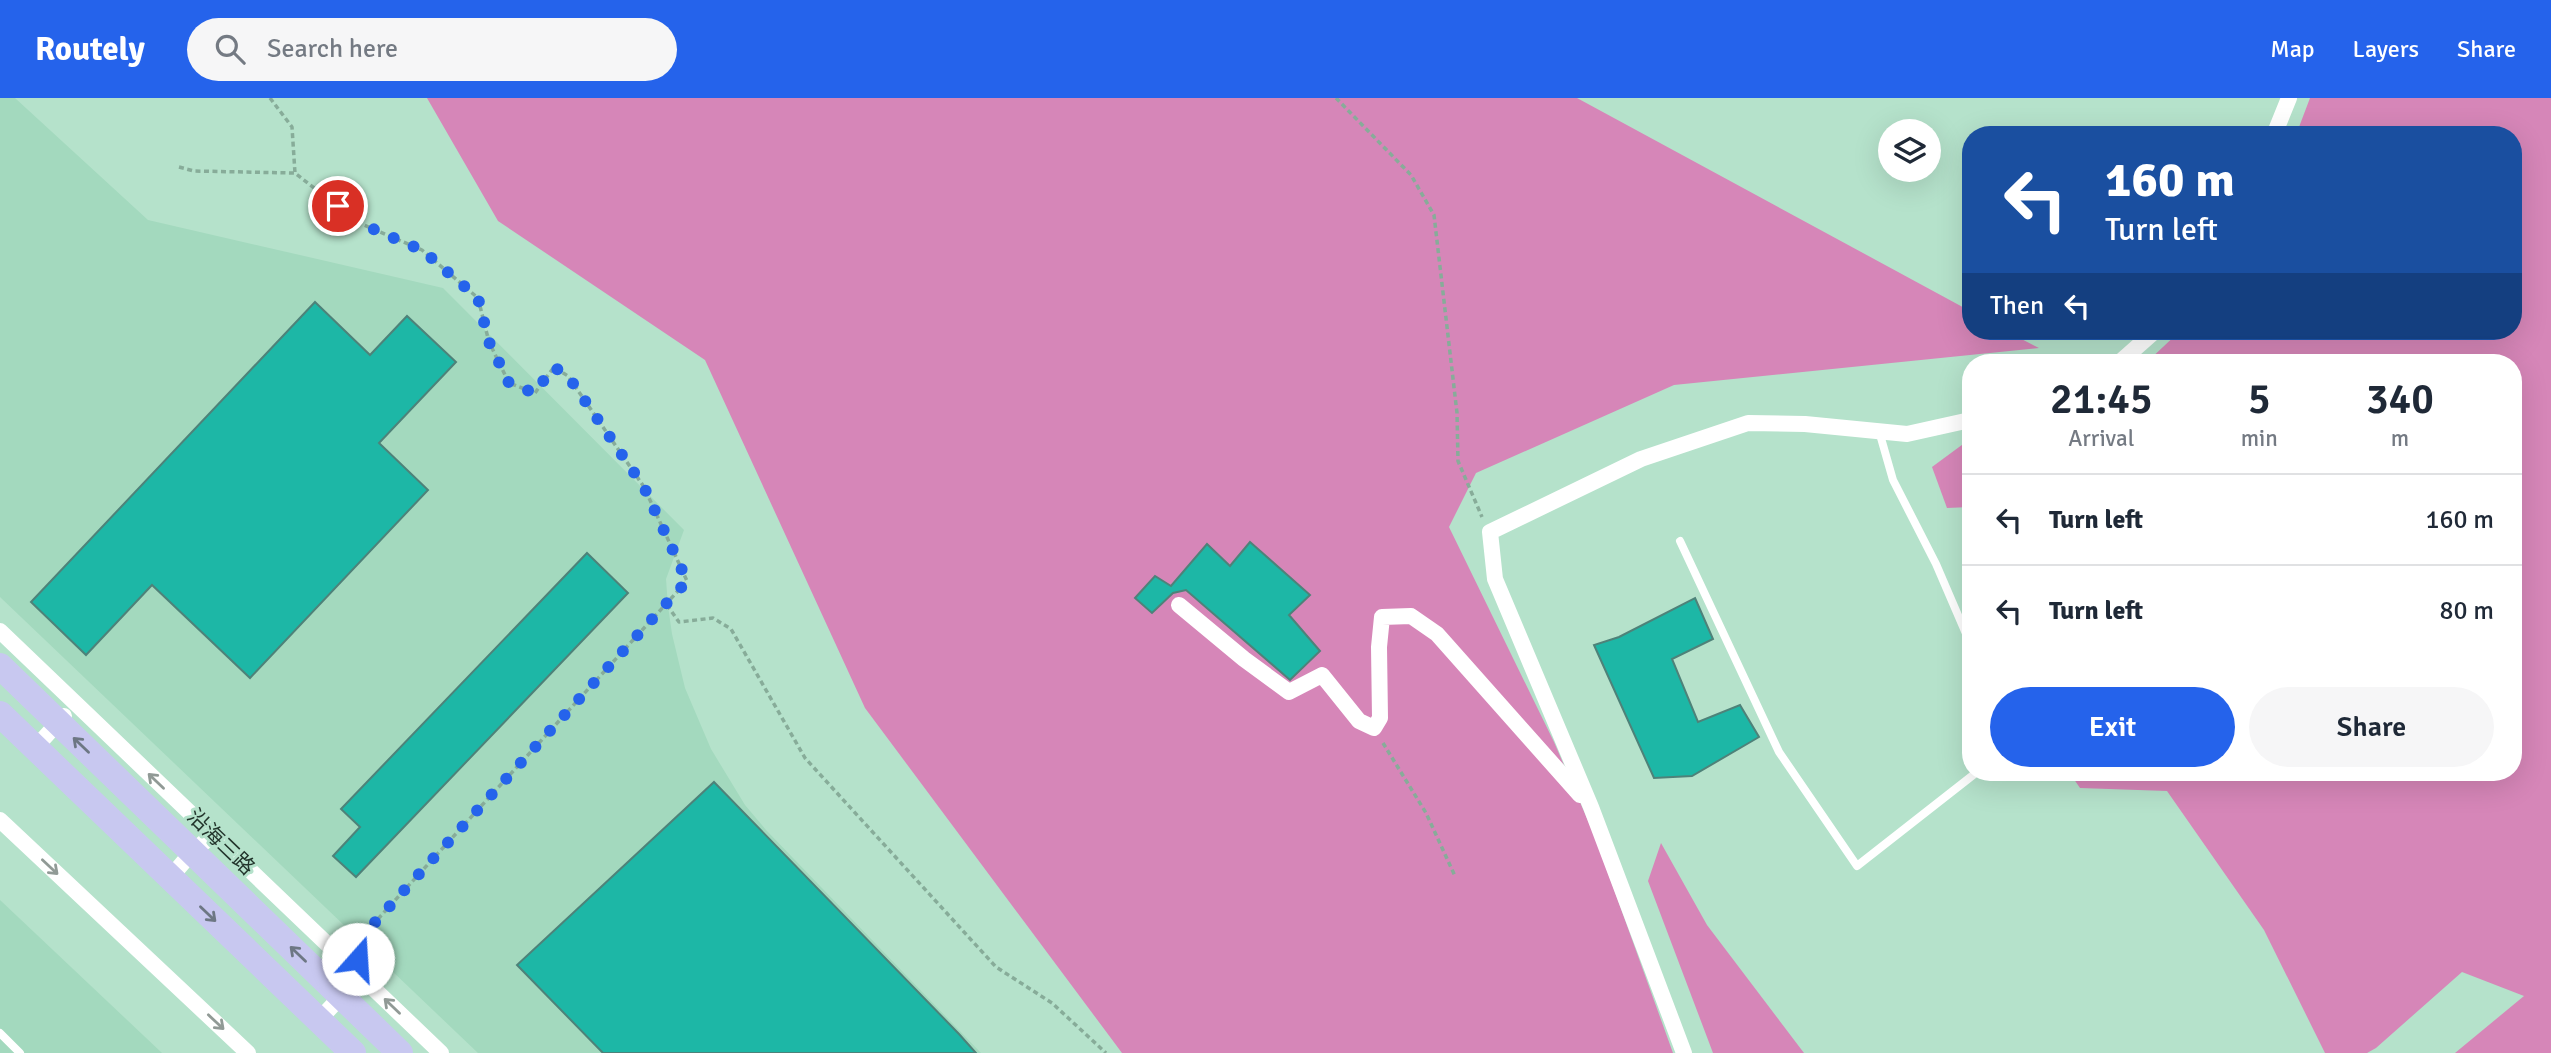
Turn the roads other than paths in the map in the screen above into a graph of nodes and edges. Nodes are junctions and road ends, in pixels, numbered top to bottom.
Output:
1 (2289, 98) edge
2 (2278, 126) edge
3 (2145, 340) edge
4 (2129, 354) edge
5 (1962, 421) edge
6 (1879, 431) junction
7 (1680, 541) dead end
8 (1180, 605) dead end
9 (1962, 624) edge
10 (0, 631) edge
11 (0, 667) edge
12 (67, 713) junction
13 (0, 714) edge
14 (35, 748) junction
15 (1966, 781) edge
16 (1591, 807) junction
17 (0, 820) edge
18 (213, 835) junction
19 (192, 852) junction
20 (170, 878) junction
21 (360, 976) junction
22 (341, 996) junction
23 (318, 1020) junction
24 (0, 1033) edge
25 (20, 1053) edge
26 (248, 1053) edge
27 (353, 1053) edge
28 (400, 1053) edge
29 (441, 1053) edge
30 (1684, 1053) edge

1 - 2 street
3 - 4 street
5 - 6 street
6 - 9 lane
6 - 16 street
7 - 15 lane
8 - 16 street
10 - 12 street, 沿海三路
11 - 12 main road, 沿海三路
12 - 14 street
18 -> 12 street, 沿海三路
19 -> 12 main road, 沿海三路
13 - 14 main road
14 - 20 main road
16 - 30 street
17 -> 26 street
18 - 19 street
18 - 21 street, 沿海三路
19 - 20 street
22 -> 19 main road, 沿海三路
20 -> 23 main road
21 - 22 street
29 -> 21 street, 沿海三路
22 - 23 street
22 - 28 main road, 沿海三路
23 - 27 main road
24 - 25 lane

